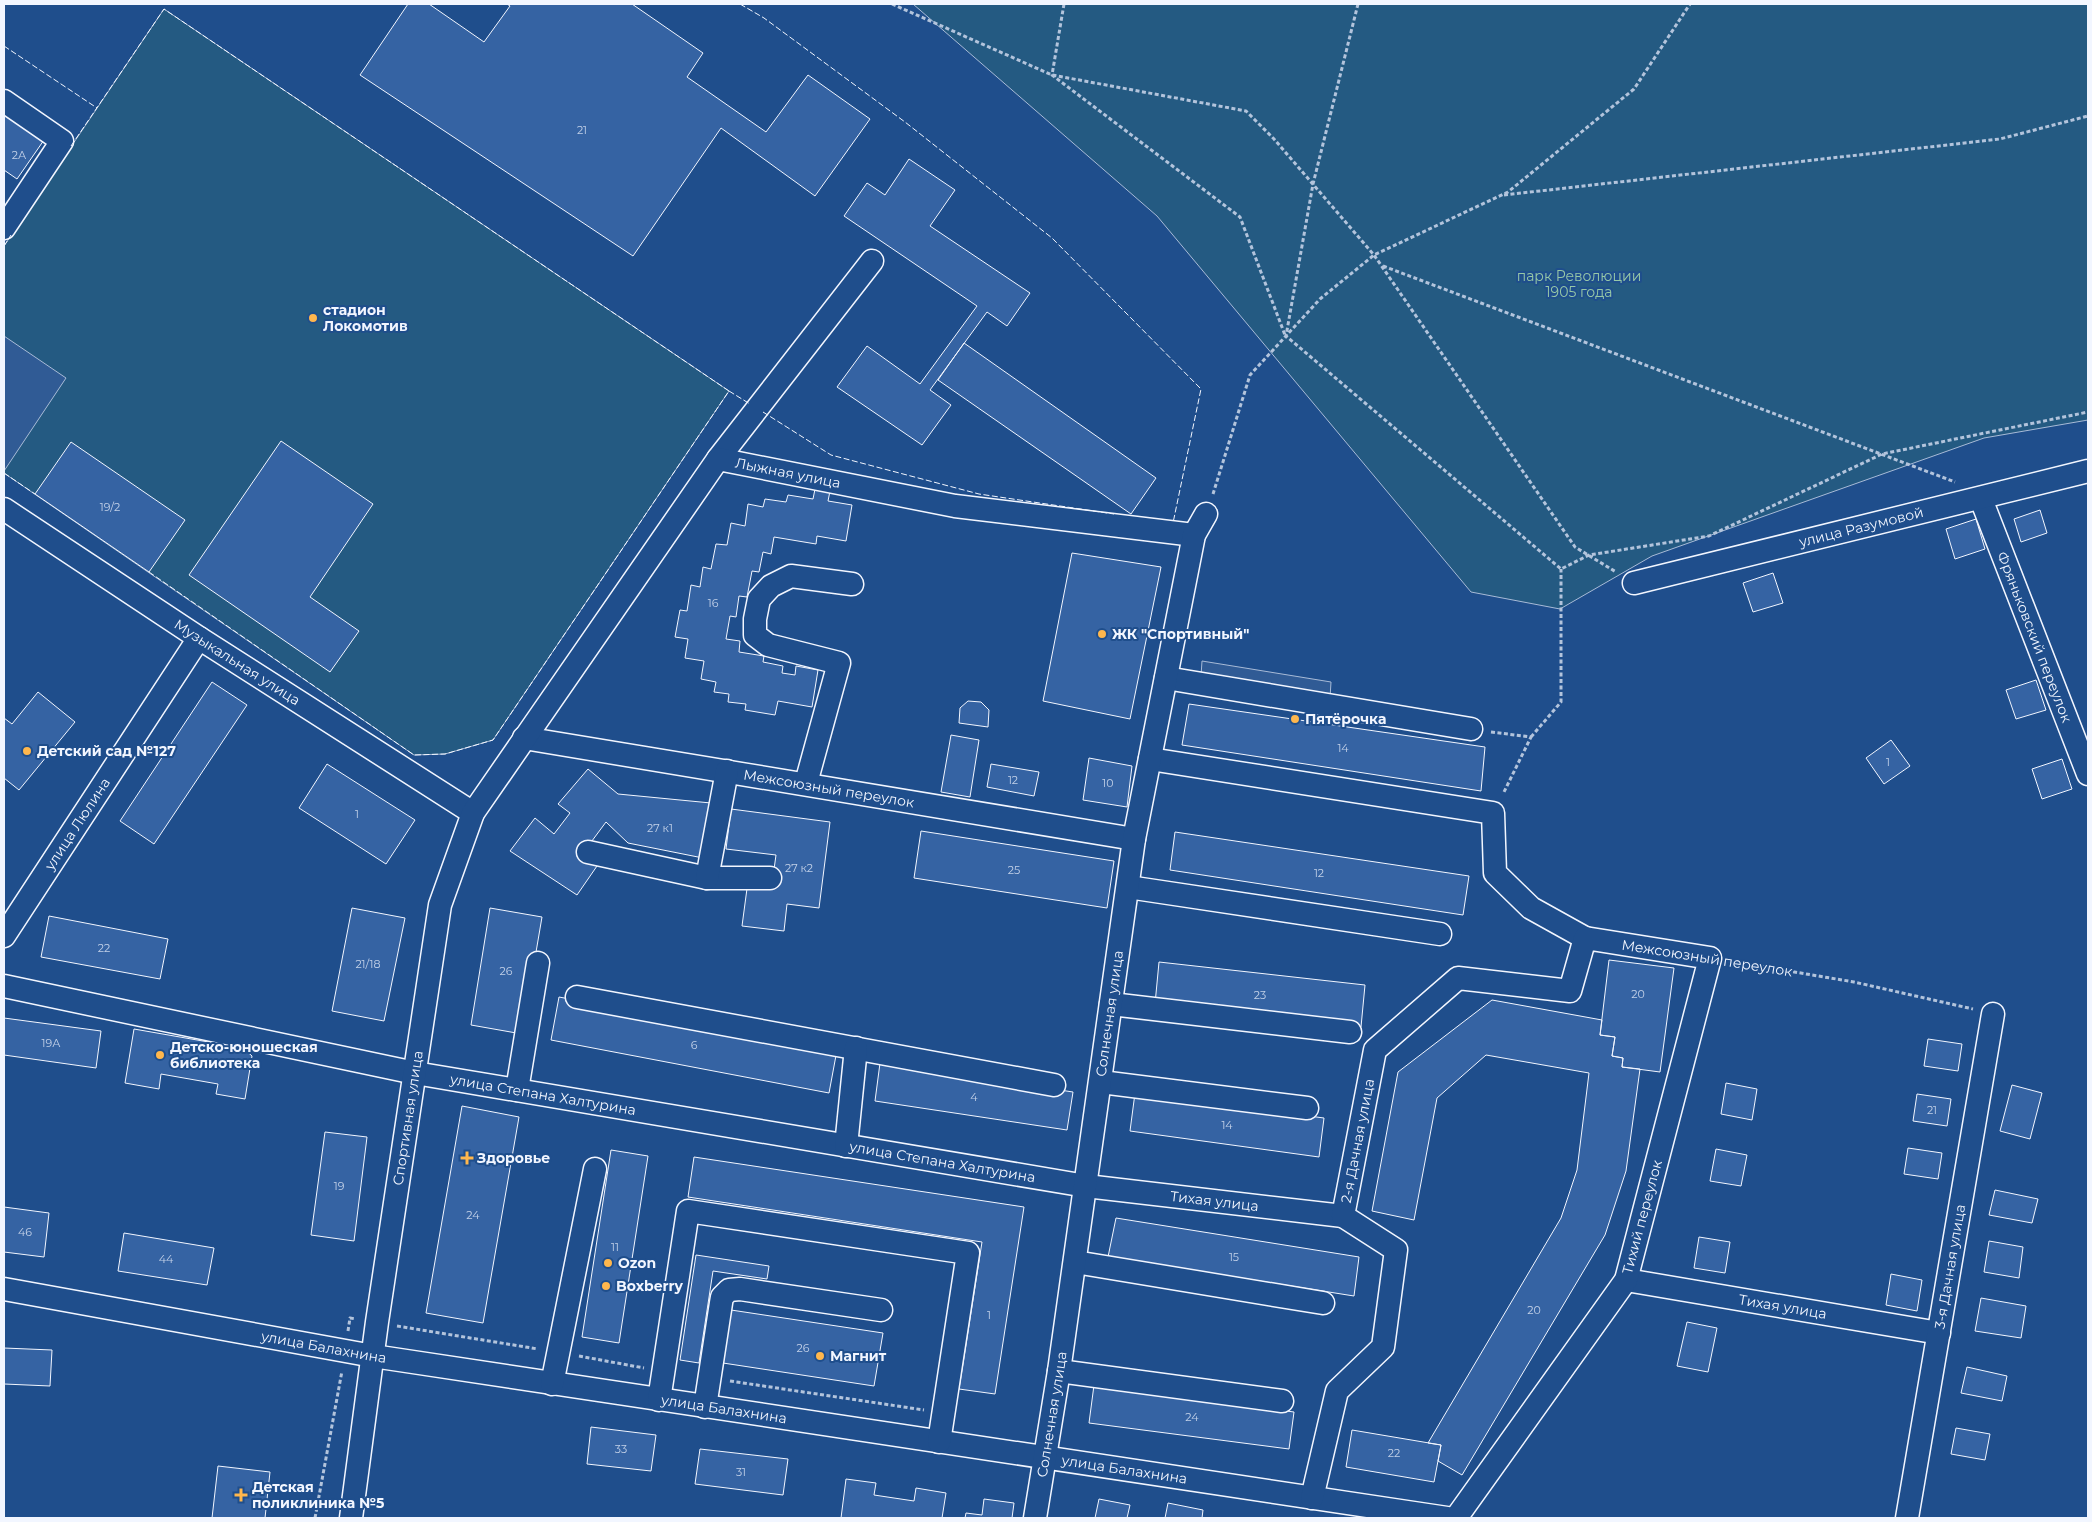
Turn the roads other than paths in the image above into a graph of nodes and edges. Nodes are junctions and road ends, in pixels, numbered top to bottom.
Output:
1 (4, 102) edge
2 (4, 228) edge
3 (872, 261) dead end
4 (718, 459) junction
5 (2088, 471) edge
6 (1981, 499) junction
7 (1206, 514) road end
8 (7, 519) edge
9 (1194, 535) junction
10 (1634, 583) road end
11 (852, 584) dead end
12 (199, 638) junction
13 (1166, 678) junction
14 (1471, 729) road end
15 (524, 738) junction
16 (1150, 759) junction
17 (727, 771) junction
18 (2088, 774) edge
19 (806, 783) junction
20 (473, 813) junction
21 (1134, 839) junction
22 (588, 852) dead end
23 (707, 878) junction
24 (770, 878) dead end
25 (1128, 887) junction
26 (1440, 934) dead end
27 (4, 936) edge
28 (1585, 938) junction
29 (1710, 958) joint
30 (538, 963) dead end
31 (4, 986) edge
32 (577, 997) dead end
33 (1111, 1004) junction
34 (1993, 1014) road end
35 (1350, 1032) dead end
36 (856, 1048) junction
37 (415, 1072) junction
38 (1101, 1082) junction
39 (1054, 1085) dead end
40 (517, 1090) junction
41 (1306, 1108) dead end
42 (846, 1146) junction
43 (595, 1169) dead end
44 (1086, 1186) junction
45 (1343, 1216) junction
46 (1075, 1262) junction
47 (1626, 1280) junction
48 (4, 1289) edge
49 (1323, 1303) dead end
50 (881, 1310) dead end
51 (1939, 1333) junction
52 (373, 1356) junction
53 (1059, 1371) junction
54 (552, 1384) junction
55 (659, 1400) junction
56 (1282, 1401) dead end
57 (705, 1407) junction
58 (939, 1442) junction
59 (1046, 1458) junction
60 (1312, 1498) junction
61 (1363, 1512) edge
62 (351, 1518) edge
63 (1035, 1518) edge
64 (1447, 1518) edge
65 (1456, 1518) edge
66 (1907, 1518) edge

1 - 2 street
3 - 4 street
4 - 9 street, Лыжная улица
4 - 15 street, Лыжная улица
5 - 6 street, улица Разумовой
6 - 10 street, улица Разумовой
6 - 18 street, Фряньковский переулок
7 - 9 street, Солнечная улица
8 - 12 street, Музыкальная улица
9 - 13 street, Солнечная улица
11 - 19 street
12 - 20 street, Музыкальная улица
12 - 27 street, улица Люлина
13 - 14 street
13 - 16 street, Солнечная улица
15 - 17 street, Межсоюзный переулок
15 - 20 street, Спортивная улица
16 - 21 street, Солнечная улица
16 - 28 street, Межсоюзный переулок
17 - 19 street, Межсоюзный переулок
17 - 23 street
19 - 21 street, Межсоюзный переулок
20 - 37 street, Спортивная улица
21 - 25 street, Солнечная улица
22 - 23 street
23 - 24 street
25 - 26 street
25 - 33 street, Солнечная улица
28 - 29 street, Межсоюзный переулок
28 - 45 street, 2-я Дачная улица
29 - 47 street, Тихий переулок
30 - 40 street
31 - 37 street, улица Степана Халтурина
32 - 36 street
33 - 35 street
33 - 38 street, Солнечная улица
34 - 51 street, 3-я Дачная улица
36 - 39 street
36 - 42 street
37 - 40 street, улица Степана Халтурина
37 - 52 street, Спортивная улица
38 - 41 street
38 - 44 street, Солнечная улица
40 - 42 street, улица Степана Халтурина
42 - 44 street, улица Степана Халтурина
43 - 54 street
44 - 45 street, Тихая улица
44 - 46 street, Солнечная улица
45 - 60 street, 2-я Дачная улица
46 - 49 street
46 - 53 street, Солнечная улица
47 - 51 street, Тихая улица
47 - 65 street, Тихий переулок
48 - 52 street, улица Балахнина
50 - 57 street
51 - 66 street, 3-я Дачная улица
52 - 54 street, улица Балахнина
52 - 62 street, Спортивная улица
53 - 56 street
53 - 59 street, Солнечная улица
54 - 55 street, улица Балахнина
55 - 57 street, улица Балахнина
55 - 58 street
57 - 58 street, улица Балахнина
58 - 59 street, улица Балахнина
59 - 60 street, улица Балахнина
59 - 63 street, Солнечная улица
60 - 61 street, улица Балахнина
61 - 64 street, улица Балахнина

